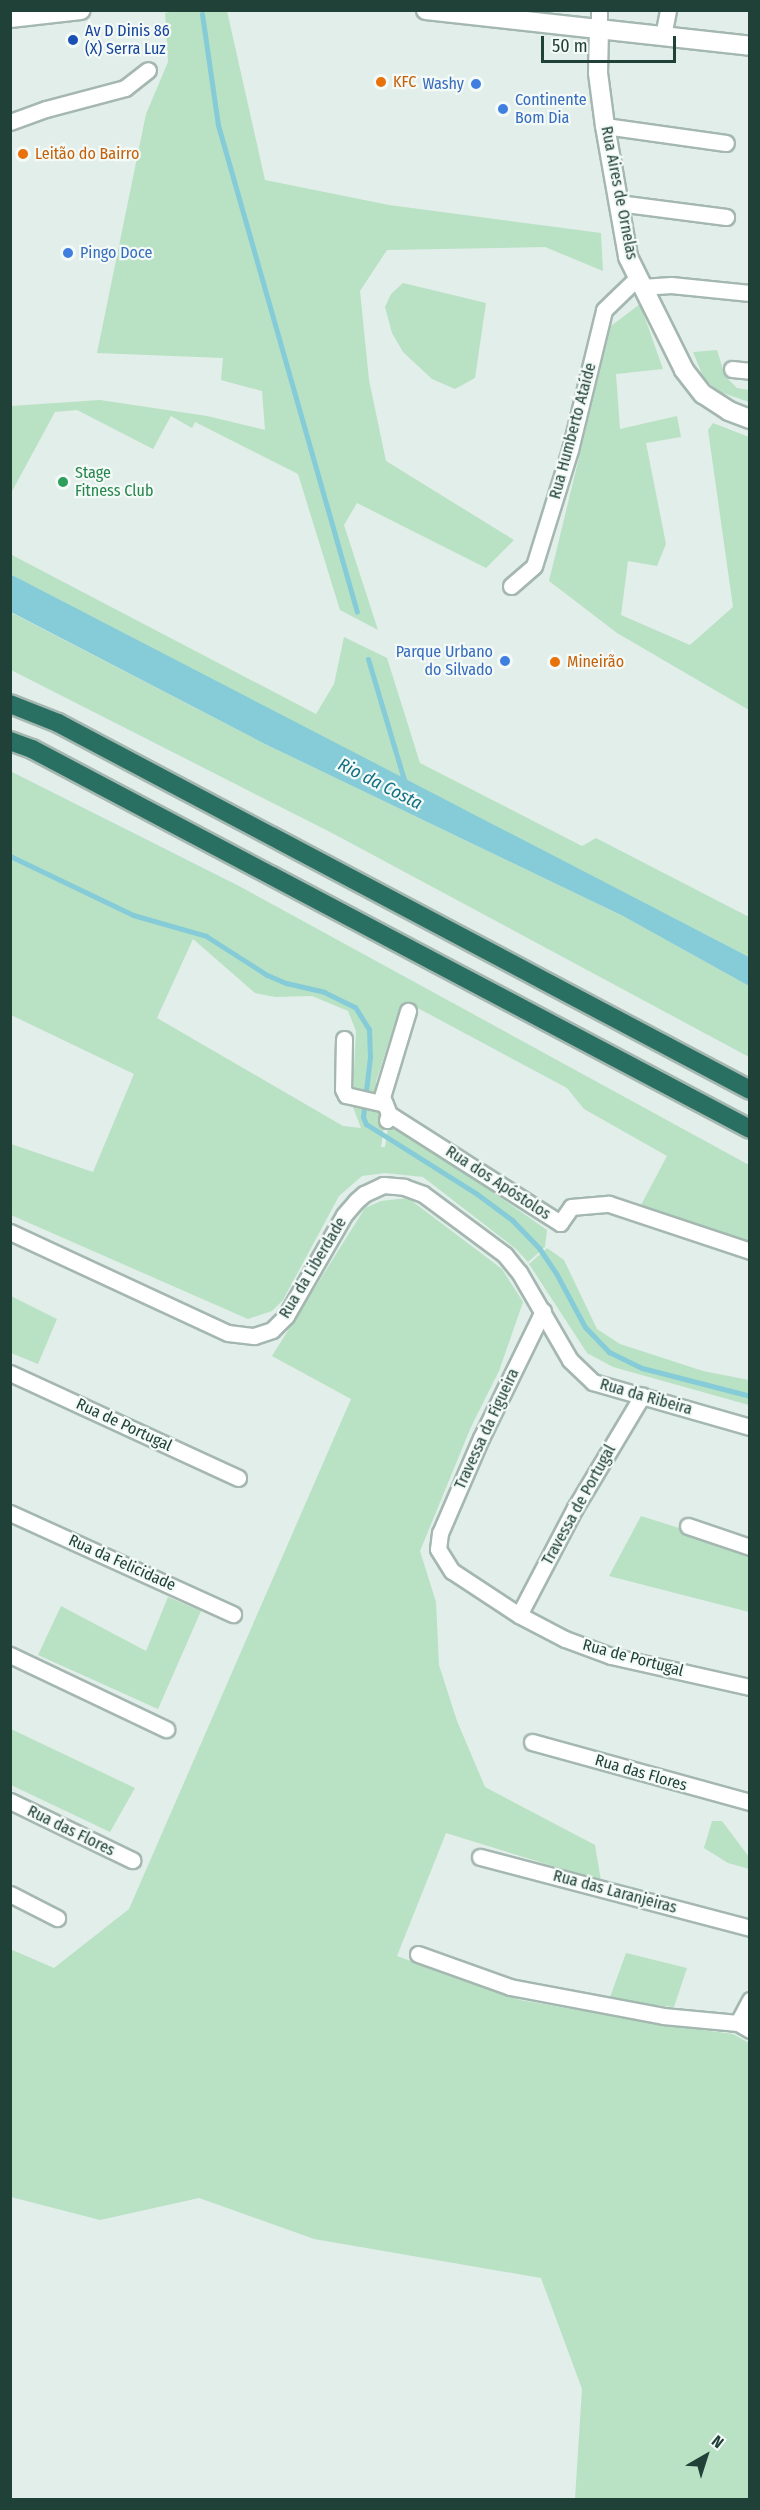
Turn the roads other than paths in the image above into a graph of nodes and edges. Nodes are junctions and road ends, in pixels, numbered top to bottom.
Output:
1 (81, 10) edge
2 (426, 10) edge
3 (598, 10) edge
4 (668, 10) edge
5 (10, 18) edge
6 (599, 29) junction
7 (663, 36) junction
8 (750, 46) edge
9 (148, 70) dead end
10 (10, 122) edge
11 (605, 126) junction
12 (726, 143) dead end
13 (618, 203) junction
14 (726, 217) dead end
15 (640, 282) junction
16 (750, 293) edge
17 (732, 369) dead end
18 (750, 370) edge
19 (750, 419) edge
20 (511, 586) dead end
21 (10, 704) edge
22 (10, 741) edge
23 (408, 1011) dead end
24 (344, 1040) dead end
25 (750, 1090) edge
26 (384, 1110) junction
27 (750, 1129) edge
28 (10, 1232) edge
29 (750, 1251) edge
30 (543, 1311) junction
31 (10, 1373) edge
32 (642, 1396) junction
33 (750, 1427) edge
34 (238, 1478) dead end
35 (10, 1513) edge
36 (688, 1526) dead end
37 (750, 1547) edge
38 (438, 1549) joint
39 (233, 1614) dead end
40 (519, 1615) junction
41 (10, 1655) edge
42 (750, 1687) edge
43 (166, 1729) dead end
44 (532, 1743) dead end
45 (10, 1801) edge
46 (750, 1802) edge
47 (480, 1857) dead end
48 (132, 1860) dead end
49 (10, 1894) edge
50 (57, 1918) dead end
51 (750, 1928) edge
52 (418, 1954) dead end
53 (750, 2000) edge
54 (744, 2027) edge

1 - 5 street
2 - 6 street
3 - 6 street
4 - 7 street
6 - 7 street
6 - 11 street, Rua Aires de Ornelas
7 - 8 street
9 - 10 street
11 - 12 street
11 - 13 street, Rua Aires de Ornelas
13 - 14 street
13 - 15 street, Rua Aires de Ornelas
15 - 16 street
15 - 19 street, Rua Aires de Ornelas
15 - 20 street, Rua Humberto Ataíde
17 - 18 street
21 - 25 highway
22 - 27 highway
23 - 26 street
24 - 26 street
26 - 29 street, Rua dos Apóstolos
28 - 30 street, Rua da Liberdade
30 - 32 street, Rua da Ribeira
30 - 38 street, Travessa da Figueira
31 - 34 street, Rua de Portugal
32 - 33 street, Rua da Ribeira
32 - 40 street, Travessa de Portugal
35 - 39 street, Rua da Felicidade
36 - 37 street
38 - 40 street, Rua de Portugal
40 - 42 street, Rua de Portugal
41 - 43 street
44 - 46 street, Rua das Flores
45 - 48 street, Rua das Flores
47 - 51 street, Rua das Laranjeiras
49 - 50 street
52 - 54 street
53 - 54 street

